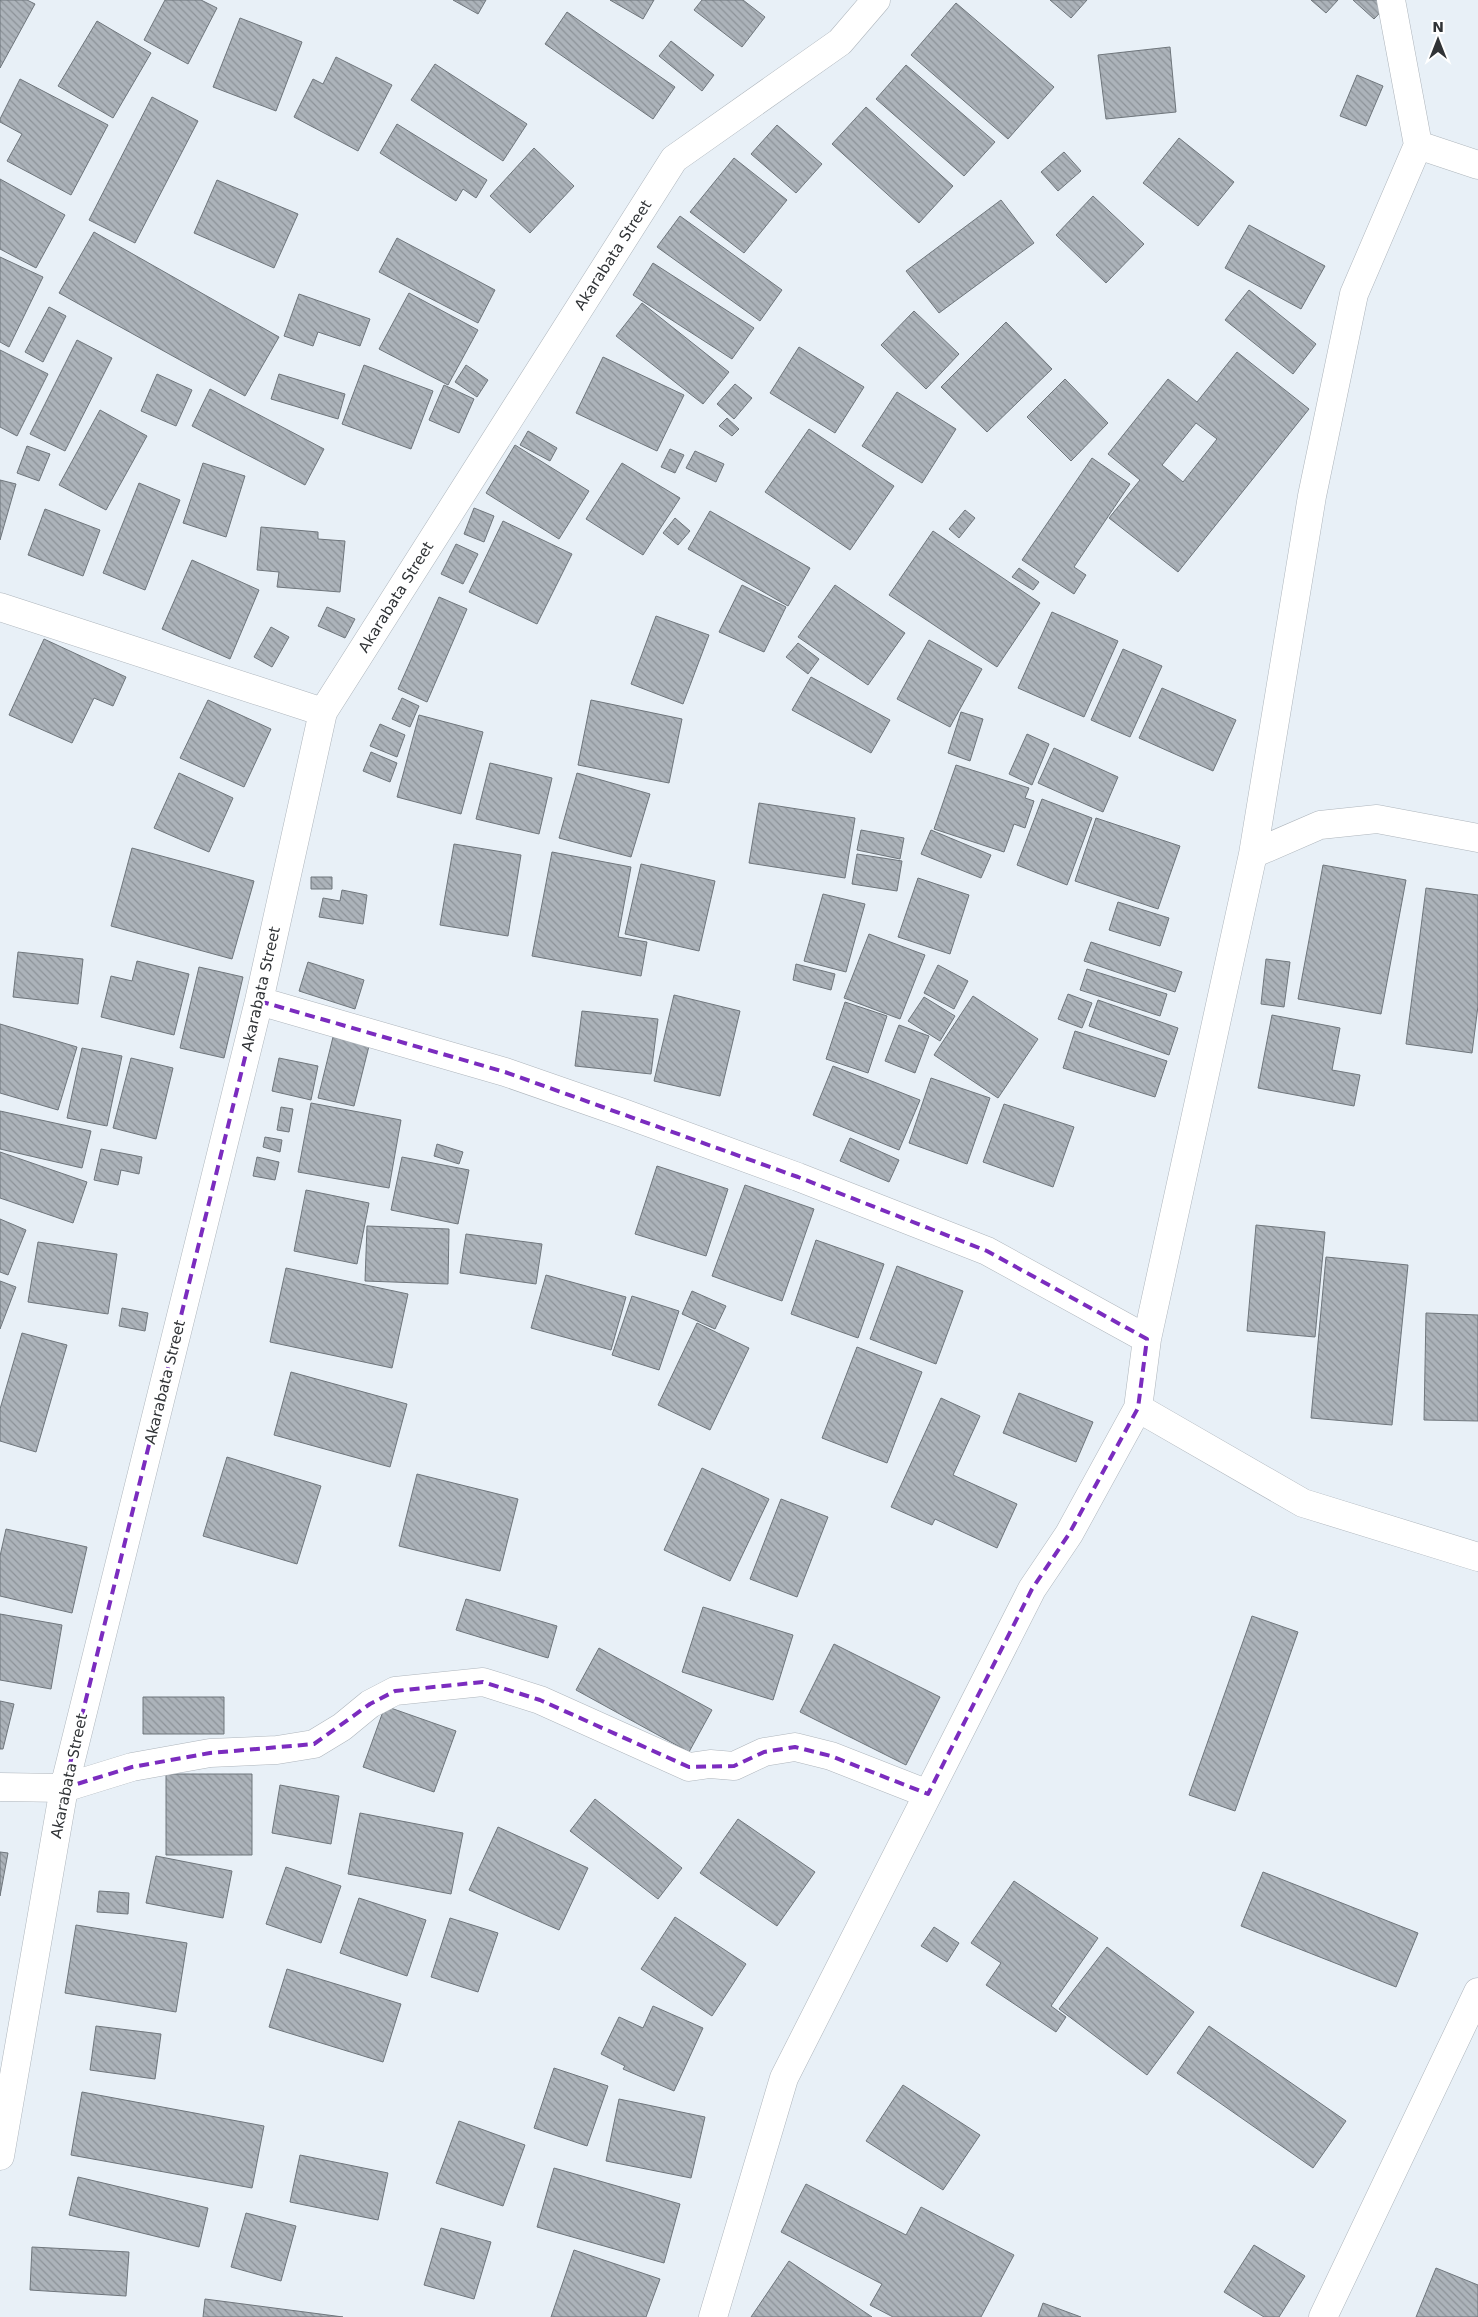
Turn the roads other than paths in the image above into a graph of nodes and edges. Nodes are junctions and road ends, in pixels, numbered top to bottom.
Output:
1 (876, 0) edge
2 (1392, 0) edge
3 (1418, 145) junction
4 (1478, 164) edge
5 (0, 607) edge
6 (323, 712) junction
7 (1478, 838) edge
8 (1254, 854) junction
9 (259, 1001) junction
10 (1147, 1339) junction
11 (1138, 1408) junction
12 (1478, 1557) edge
13 (0, 1787) edge
14 (64, 1788) junction
15 (928, 1794) junction
16 (1478, 1992) edge
17 (0, 2156) edge
18 (713, 2317) edge
19 (1323, 2317) edge

1 - 6 street, Akarabata Street
2 - 3 street
3 - 4 street
3 - 8 street
5 - 6 street
6 - 9 street, Akarabata Street
7 - 8 street
8 - 10 street
9 - 10 street
9 - 14 street, Akarabata Street
10 - 11 street
11 - 12 street
11 - 15 street
13 - 14 street
14 - 15 street
14 - 17 street, Akarabata Street
15 - 18 street
16 - 19 street

